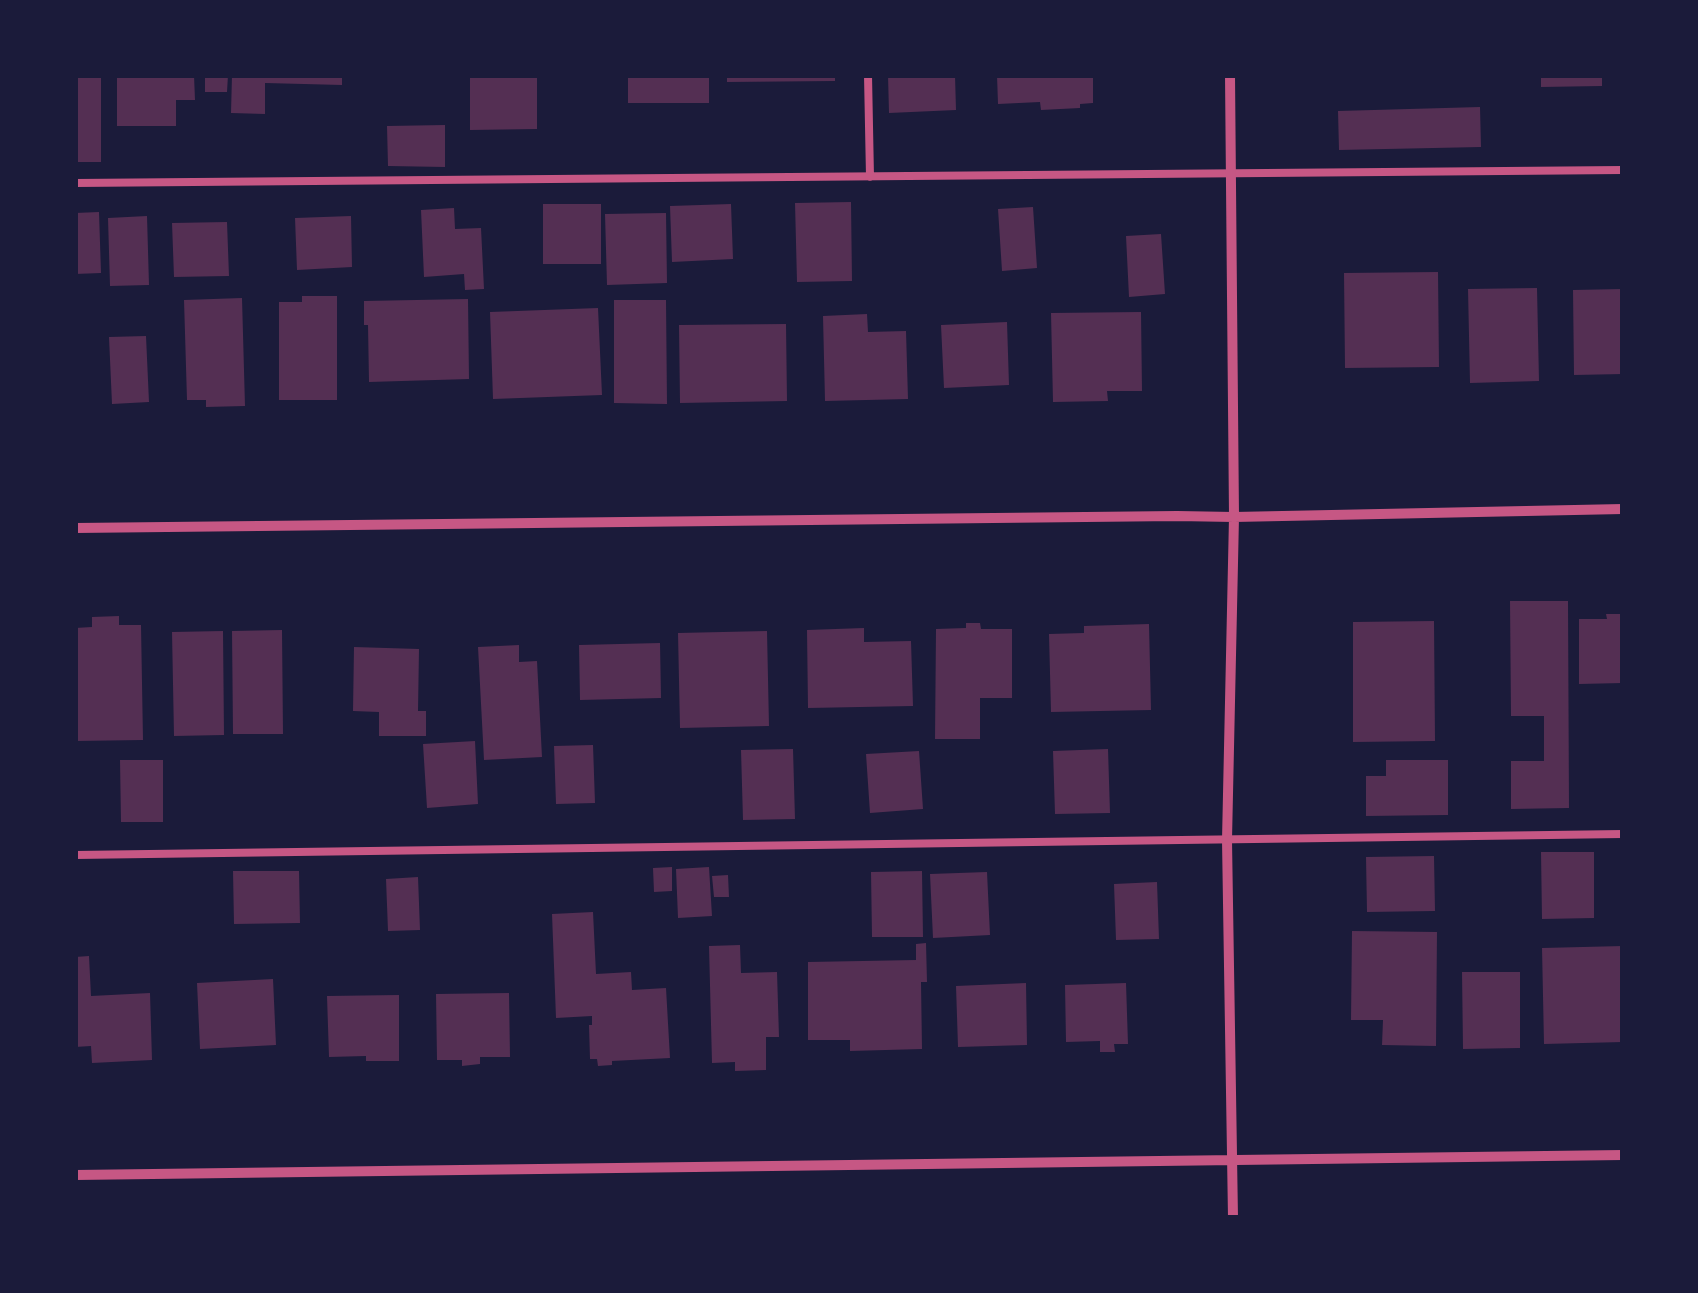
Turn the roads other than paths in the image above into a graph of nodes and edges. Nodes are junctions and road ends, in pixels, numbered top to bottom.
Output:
1 (868, 75) edge
2 (1230, 75) edge
3 (1623, 170) edge
4 (1231, 174) junction
5 (870, 176) junction
6 (75, 184) edge
7 (1623, 510) edge
8 (1234, 518) junction
9 (75, 528) edge
10 (1623, 834) edge
11 (1227, 840) junction
12 (75, 855) edge
13 (1623, 1155) edge
14 (1232, 1160) junction
15 (75, 1175) edge
16 (1233, 1218) edge

1 - 5 lane
2 - 4 street
3 - 4 lane
4 - 5 lane
4 - 8 street
5 - 6 lane
7 - 8 street
8 - 9 street
8 - 11 street
10 - 11 lane
11 - 12 lane
11 - 14 street
13 - 14 street
14 - 15 street
14 - 16 street

